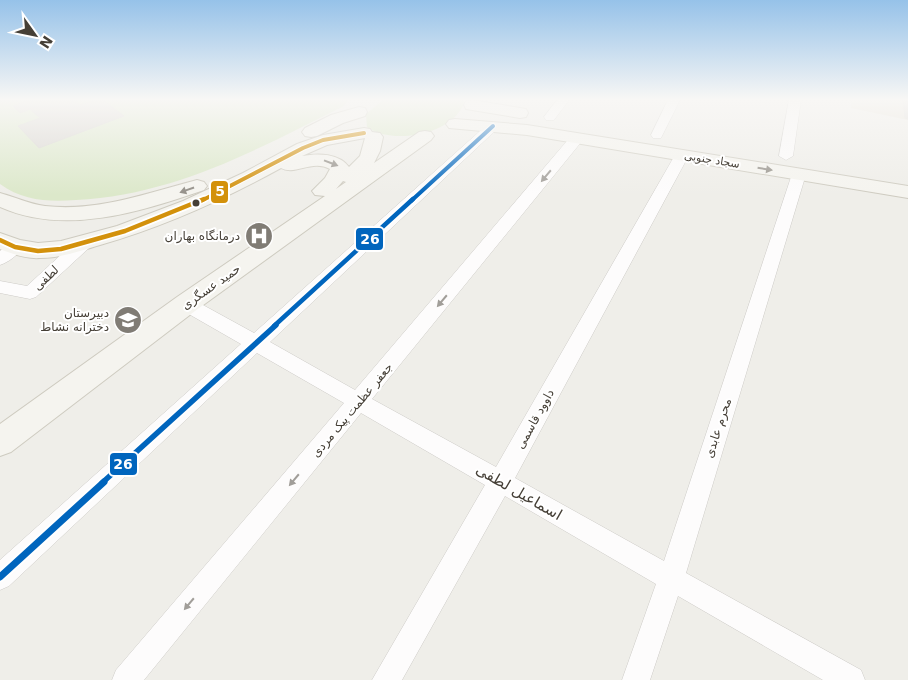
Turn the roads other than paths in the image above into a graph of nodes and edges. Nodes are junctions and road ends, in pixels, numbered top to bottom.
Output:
1 (312, 132) edge
2 (365, 132) edge
3 (436, 132) edge
4 (487, 132) edge
5 (533, 132) edge
6 (638, 132) edge
7 (659, 132) edge
8 (790, 132) edge
9 (369, 135) junction
10 (657, 135) junction
11 (425, 136) junction
12 (577, 138) junction
13 (682, 156) junction
14 (786, 156) junction
15 (799, 174) junction
16 (908, 175) edge
17 (250, 177) junction
18 (908, 192) edge
19 (0, 200) edge
20 (302, 209) junction
21 (24, 210) junction
22 (84, 243) junction
23 (5, 249) edge
24 (0, 287) edge
25 (186, 304) junction
26 (255, 342) junction
27 (359, 402) junction
28 (0, 423) edge
29 (0, 442) edge
30 (500, 482) junction
31 (0, 577) edge
32 (671, 578) junction
33 (126, 680) edge
34 (386, 680) edge
35 (636, 680) edge
36 (851, 680) edge

1 -> 21 main road
2 - 9 main road
3 - 11 main road
4 - 26 street
5 - 12 main road, سجاد جنوبی
6 - 10 main road, سجاد جنوبی
7 - 10 street
8 - 14 street
9 - 11 main road
9 - 17 main road
9 - 20 main road, حمید عسگری
10 - 14 main road, سجاد جنوبی
11 - 25 main road, حمید عسگری
12 - 13 main road, سجاد جنوبی
12 -> 27 street, جعفر عظمت پیک مردی
13 -> 15 main road, سجاد جنوبی
13 - 30 street, داوود قاسمی
14 - 16 main road, سجاد جنوبی
15 - 18 main road, سجاد جنوبی
15 - 32 street, محرم عابدی
17 -> 20 main road
17 - 22 main road
19 - 21 main road
20 - 28 main road, حمید عسگری
21 - 23 main road
22 - 23 main road
22 - 24 street, لطفی
25 - 26 street, اسماعیل لطفی
25 - 29 main road, حمید عسگری
26 - 27 street, اسماعیل لطفی
26 - 31 street
27 - 30 street, اسماعیل لطفی
27 -> 33 street, جعفر عظمت پیک مردی
30 - 32 street, اسماعیل لطفی
30 - 34 street, داوود قاسمی
32 - 35 street, محرم عابدی
32 - 36 street, اسماعیل لطفی

